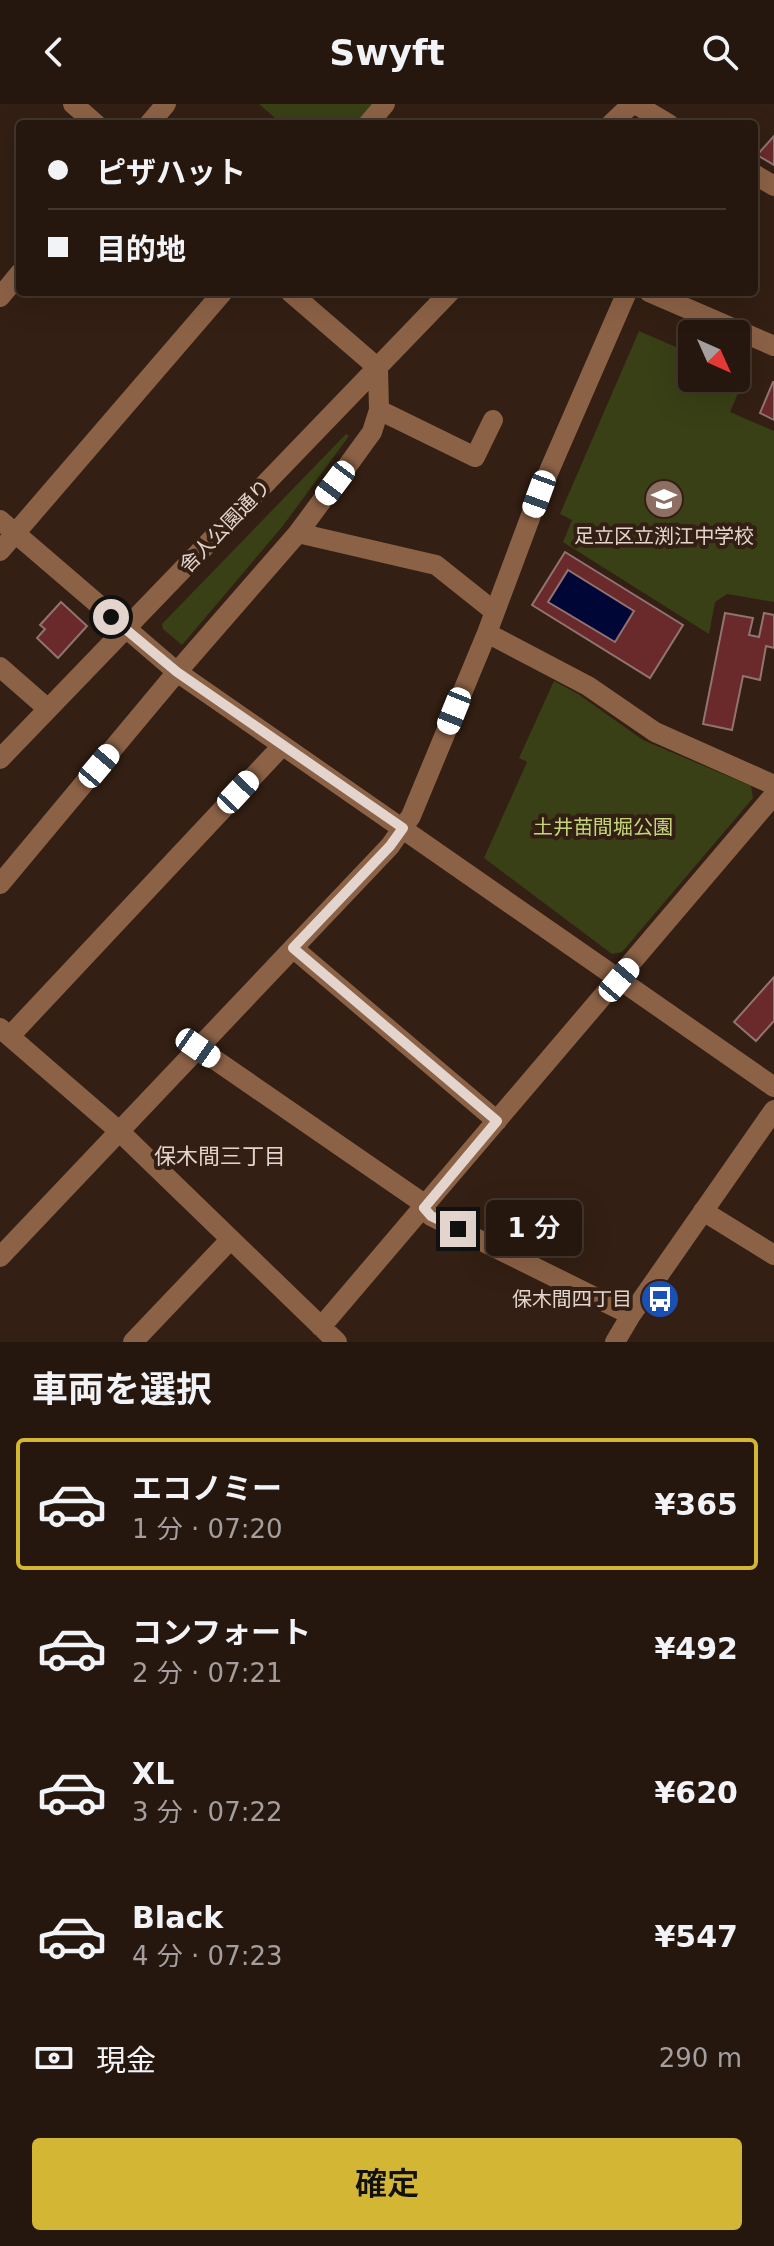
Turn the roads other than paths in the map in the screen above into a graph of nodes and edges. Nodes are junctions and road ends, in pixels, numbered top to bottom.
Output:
1 (73, 104) edge
2 (166, 104) edge
3 (385, 104) edge
4 (619, 111) edge
5 (91, 120) edge
6 (152, 120) edge
7 (371, 120) edge
8 (654, 120) edge
9 (16, 278) edge
10 (219, 296) edge
11 (295, 296) edge
12 (446, 296) edge
13 (625, 296) edge
14 (658, 296) edge
15 (0, 297) edge
16 (774, 346) edge
17 (378, 368) junction
18 (379, 410) junction
19 (493, 420) dead end
20 (8, 526) edge
21 (298, 533) junction
22 (0, 551) edge
23 (495, 612) junction
24 (125, 629) junction
25 (487, 633) junction
26 (0, 667) edge
27 (177, 672) junction
28 (48, 709) junction
29 (282, 746) junction
30 (0, 759) edge
31 (774, 785) edge
32 (774, 795) edge
33 (403, 828) junction
34 (0, 884) edge
35 (293, 948) junction
36 (619, 980) junction
37 (5, 1032) edge
38 (198, 1048) junction
39 (774, 1087) edge
40 (774, 1110) edge
41 (497, 1121) junction
42 (119, 1131) junction
43 (424, 1208) junction
44 (703, 1211) junction
45 (230, 1240) junction
46 (774, 1255) edge
47 (0, 1257) edge
48 (631, 1315) junction
49 (321, 1327) junction
50 (133, 1342) edge
51 (337, 1342) edge
52 (615, 1342) edge

1 - 5 street
2 - 6 street
3 - 7 street
4 - 8 street
9 - 15 street
10 - 20 street
11 - 17 street
12 - 17 street, 舎人公園通り
13 - 23 street
14 - 16 street
17 - 18 street
17 - 24 street, 舎人公園通り
18 - 19 street
18 - 21 street
20 - 22 street
20 - 24 street
21 - 23 street
21 - 27 street
23 - 25 street
24 - 27 street
24 - 28 street, 舎人公園通り
25 - 31 street
25 - 33 street
26 - 28 street
27 - 29 street
27 - 34 street
28 - 30 street, 舎人公園通り
29 - 33 street
29 - 37 street
32 - 36 street
33 - 35 street
33 - 36 street
35 - 38 street
35 - 41 street
36 - 39 street
36 - 41 street
37 - 42 street
38 - 42 street
38 - 43 street
40 - 44 street
41 - 43 street
42 - 45 street
42 - 47 street
43 - 48 street
43 - 49 street
44 - 46 street
44 - 48 street
45 - 49 street
45 - 50 street
48 - 52 street
49 - 51 street

